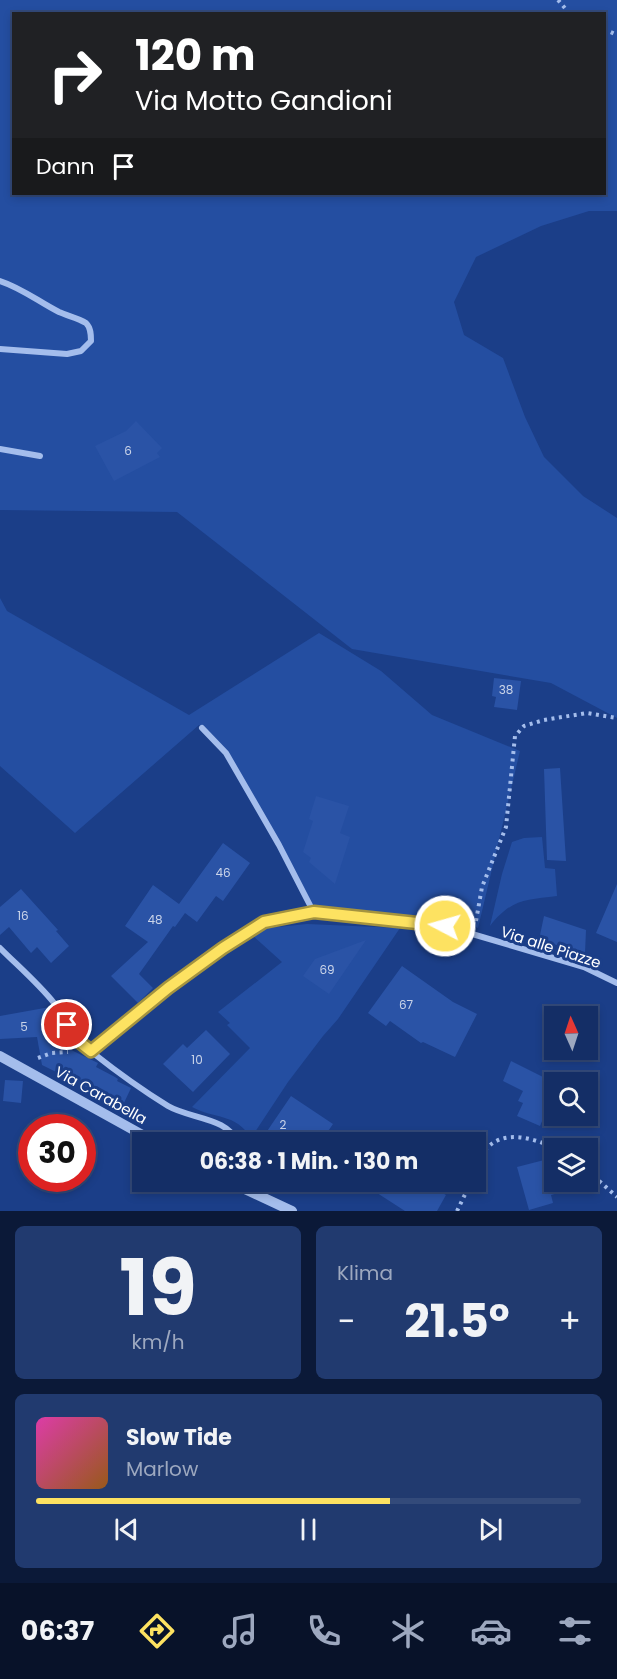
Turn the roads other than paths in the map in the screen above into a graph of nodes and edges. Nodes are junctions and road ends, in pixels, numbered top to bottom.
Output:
1 (0, 281) edge
2 (0, 349) edge
3 (0, 449) edge
4 (40, 456) dead end
5 (202, 728) dead end
6 (314, 912) junction
7 (0, 948) edge
8 (617, 983) edge
9 (91, 1051) junction
10 (0, 1056) edge
11 (137, 1132) edge
12 (232, 1132) edge
13 (251, 1192) edge
14 (292, 1211) edge

1 - 2 street
3 - 4 street
5 - 6 street
6 - 8 street, Via alle Piazze
6 - 9 street, Via alle Piazze
7 - 9 street
9 - 12 street
10 - 11 street, Via Carabella
13 - 14 street

